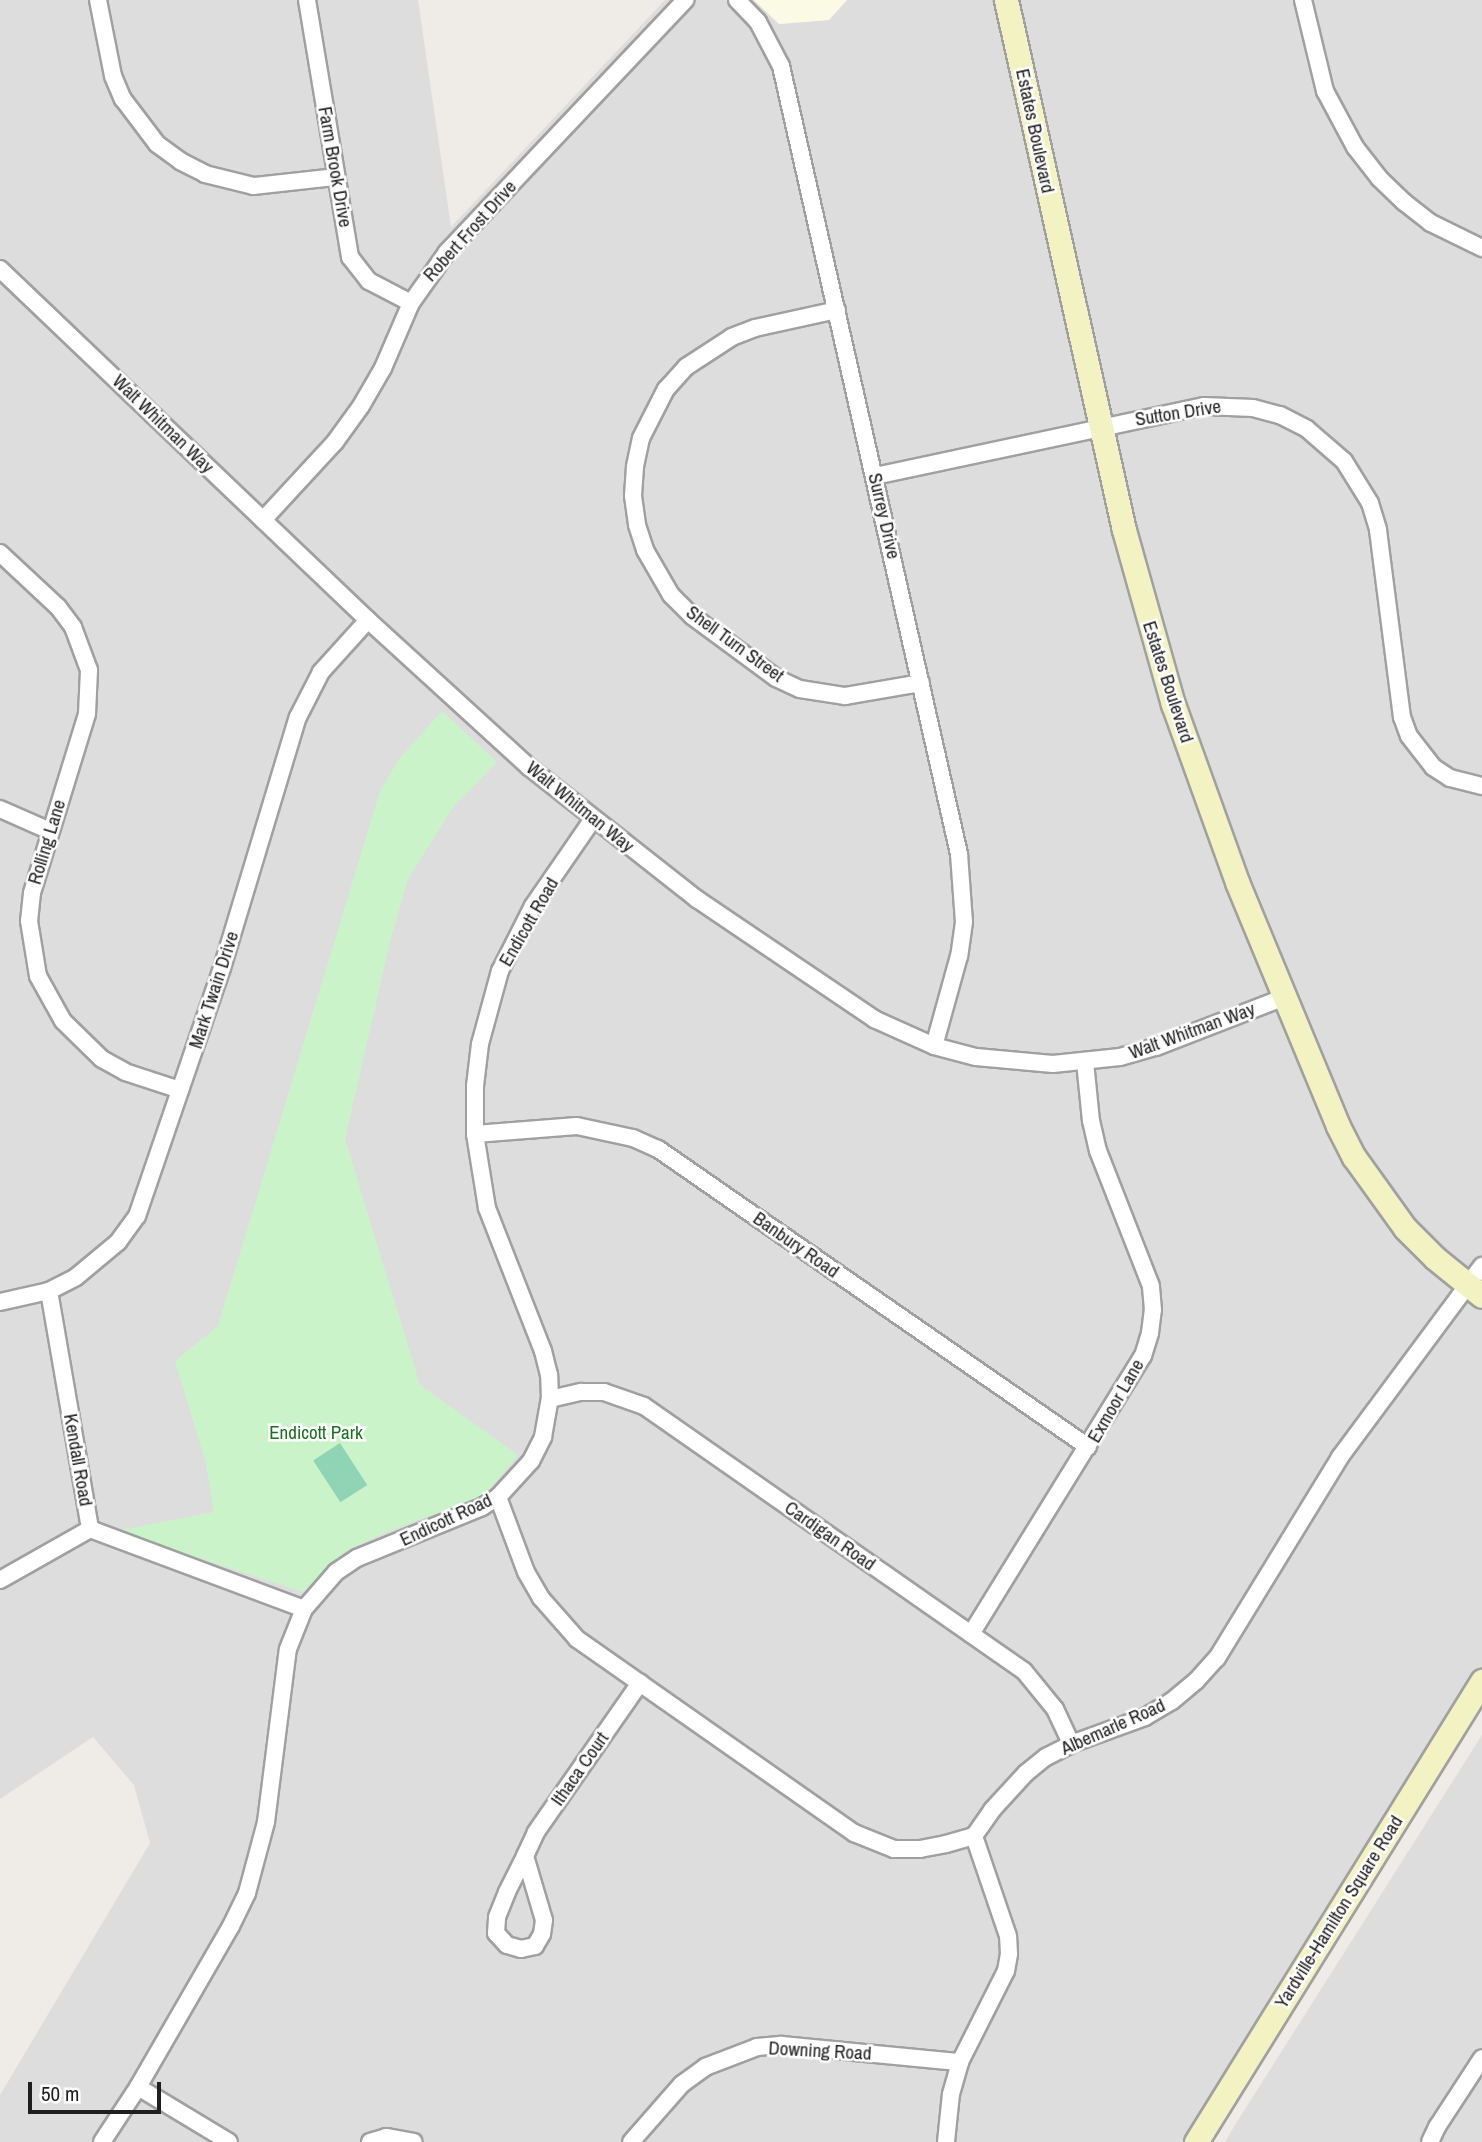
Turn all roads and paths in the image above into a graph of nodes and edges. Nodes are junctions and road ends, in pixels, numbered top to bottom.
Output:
1 (98, 0) edge
2 (307, 0) edge
3 (685, 0) edge
4 (737, 0) edge
5 (1006, 0) edge
6 (1303, 0) edge
7 (336, 177) junction
8 (1482, 248) edge
9 (0, 269) edge
10 (411, 303) junction
11 (837, 310) junction
12 (1099, 428) junction
13 (874, 476) junction
14 (263, 520) junction
15 (0, 553) edge
16 (368, 620) junction
17 (921, 682) junction
18 (1482, 786) edge
19 (0, 809) edge
20 (593, 819) junction
21 (50, 831) junction
22 (1285, 997) junction
23 (934, 1045) junction
24 (1085, 1062) junction
25 (180, 1090) junction
26 (475, 1134) junction
27 (1482, 1266) edge
28 (49, 1291) junction
29 (1475, 1291) edge
30 (0, 1303) edge
31 (550, 1399) junction
32 (1088, 1447) junction
33 (498, 1497) junction
34 (90, 1529) junction
35 (0, 1580) edge
36 (304, 1609) junction
37 (971, 1634) junction
38 (1482, 1681) edge
39 (640, 1683) junction
40 (1071, 1744) junction
41 (974, 1836) junction
42 (524, 1856) junction
43 (1482, 2058) edge
44 (960, 2062) junction
45 (138, 2087) junction
46 (102, 2142) edge
47 (229, 2142) edge
48 (370, 2142) edge
49 (414, 2142) edge
50 (631, 2142) edge
51 (946, 2142) edge
52 (1196, 2142) edge
53 (1430, 2142) edge

1 - 7 street
2 - 7 street, Farm Brook Drive
3 - 10 street, Robert Frost Drive
4 - 11 street, Surrey Drive
5 - 12 street, Estates Boulevard
6 - 8 street
7 - 10 street, Farm Brook Drive
9 - 14 street, Walt Whitman Way
10 - 14 street, Robert Frost Drive
11 - 13 street, Surrey Drive
11 - 17 street, Shell Turn Street
12 - 13 street, Sutton Drive
12 - 18 street, Sutton Drive
12 - 22 street, Estates Boulevard
13 - 17 street, Surrey Drive
14 - 16 street, Walt Whitman Way
15 - 21 street, Rolling Lane
16 - 20 street, Walt Whitman Way
16 - 25 street, Mark Twain Drive
17 - 23 street, Surrey Drive
19 - 21 street
20 - 23 street, Walt Whitman Way
20 - 26 street, Endicott Road
21 - 25 street, Rolling Lane
22 - 24 street, Walt Whitman Way
22 - 29 street, Estates Boulevard
23 - 24 street, Walt Whitman Way
24 - 32 street, Exmoor Lane
25 - 28 street, Mark Twain Drive
26 - 31 street, Endicott Road
26 - 32 street, Banbury Road
27 - 29 street, Albemarle Road
28 - 30 street, Mark Twain Drive
28 - 34 street, Kendall Road
29 - 40 street, Albemarle Road
31 - 33 street, Endicott Road
31 - 37 street, Cardigan Road
32 - 37 street, Exmoor Lane
33 - 36 street, Endicott Road
33 - 39 street
34 - 35 street
34 - 36 street, Kendall Road
36 - 45 street, Endicott Road
37 - 40 street, Cardigan Road
38 - 52 street, Yardville-Hamilton Square Road
39 - 41 street
39 - 42 street, Ithaca Court
40 - 41 street, Albemarle Road
41 - 44 street
42 - 42 street, Ithaca Court
43 - 53 street
44 - 50 street, Downing Road
44 - 51 street
45 - 46 street, Endicott Road
45 - 47 street
48 - 49 street

